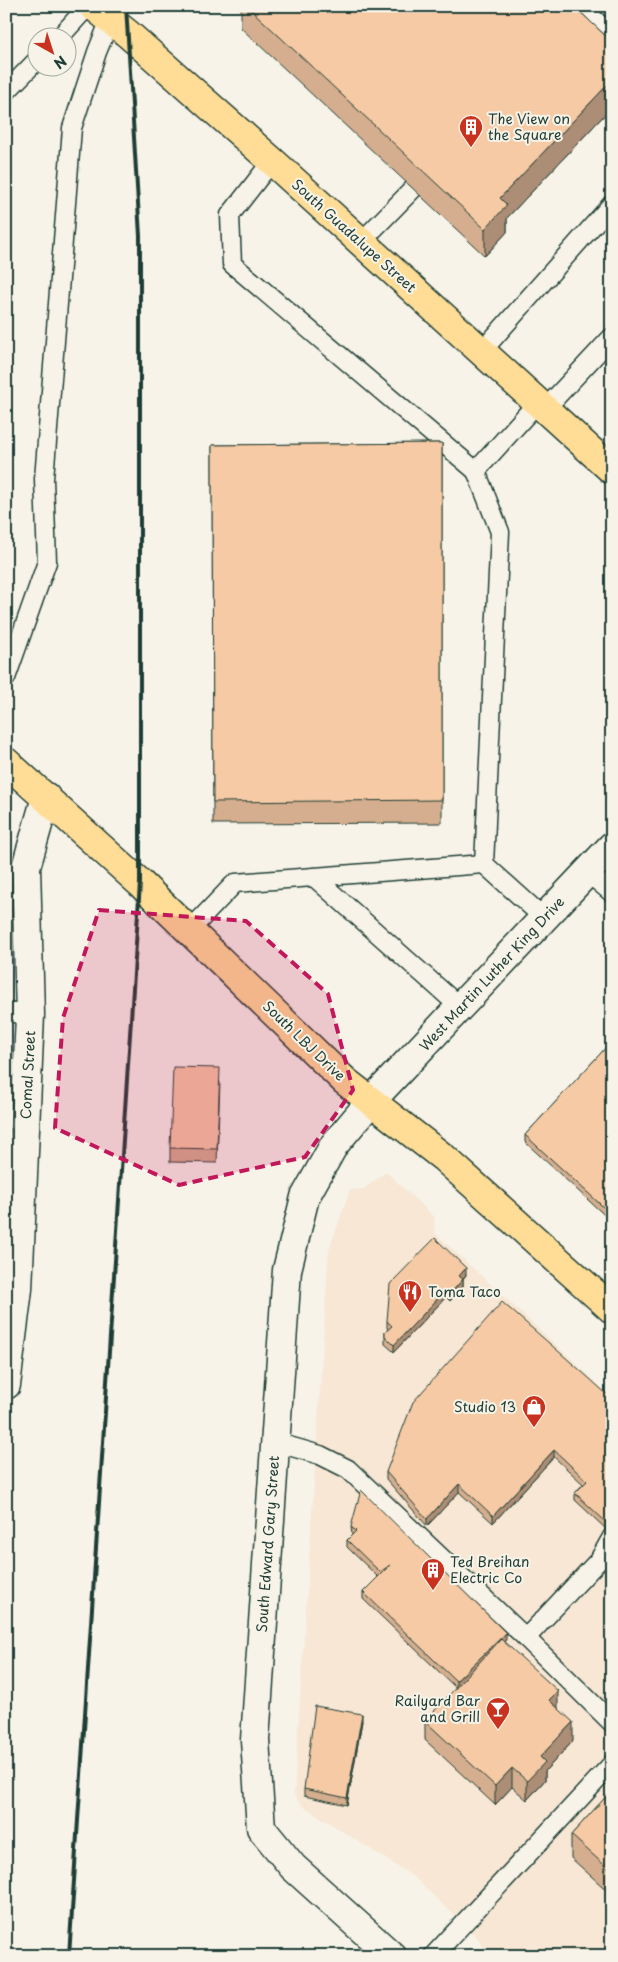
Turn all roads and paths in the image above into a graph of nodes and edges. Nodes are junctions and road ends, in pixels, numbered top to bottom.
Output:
1 (581, 6) edge
2 (97, 11) edge
3 (72, 28) edge
4 (612, 37) edge
5 (28, 70) edge
6 (6, 92) edge
7 (272, 161) junction
8 (413, 188) edge
9 (612, 204) edge
10 (361, 242) junction
11 (612, 337) edge
12 (482, 351) junction
13 (542, 405) junction
14 (612, 470) edge
15 (476, 471) junction
16 (6, 678) edge
17 (6, 762) edge
18 (46, 797) junction
19 (612, 846) edge
20 (484, 864) junction
21 (588, 872) junction
22 (314, 877) junction
23 (612, 893) edge
24 (544, 918) junction
25 (190, 931) junction
26 (460, 1007) junction
27 (18, 1014) edge
28 (371, 1101) junction
29 (12, 1289) edge
30 (612, 1309) edge
31 (6, 1385) edge
32 (275, 1442) junction
33 (612, 1537) edge
34 (526, 1638) junction
35 (612, 1723) edge
36 (612, 1764) edge
37 (392, 1956) edge
38 (433, 1956) edge

1 - 4 lane
2 - 3 lane
2 - 7 main road, South Guadalupe Street
2 - 16 lane
5 - 6 lane
7 - 10 main road, South Guadalupe Street
7 - 15 lane
8 - 10 lane
9 - 12 lane
10 - 12 main road, South Guadalupe Street
11 - 13 lane
12 - 13 main road, South Guadalupe Street
13 - 14 main road, South Guadalupe Street
13 - 15 lane
15 - 20 lane
17 - 18 main road, South LBJ Drive
18 - 25 main road, South LBJ Drive
18 - 27 street, Comal Street
19 - 21 street, West Martin Luther King Drive
20 - 22 lane
20 - 24 lane
21 - 23 lane
21 - 24 street, West Martin Luther King Drive
22 - 25 lane
22 - 26 lane
24 - 26 street, West Martin Luther King Drive
25 - 28 main road, South LBJ Drive
26 - 28 street, West Martin Luther King Drive
27 - 29 street, Comal Street
28 - 30 main road, South LBJ Drive
28 - 32 street, South Edward Gary Street
29 - 31 street, Comal Street
32 - 34 lane
32 - 37 street, South Edward Gary Street
33 - 34 lane
34 - 35 lane
36 - 38 lane

